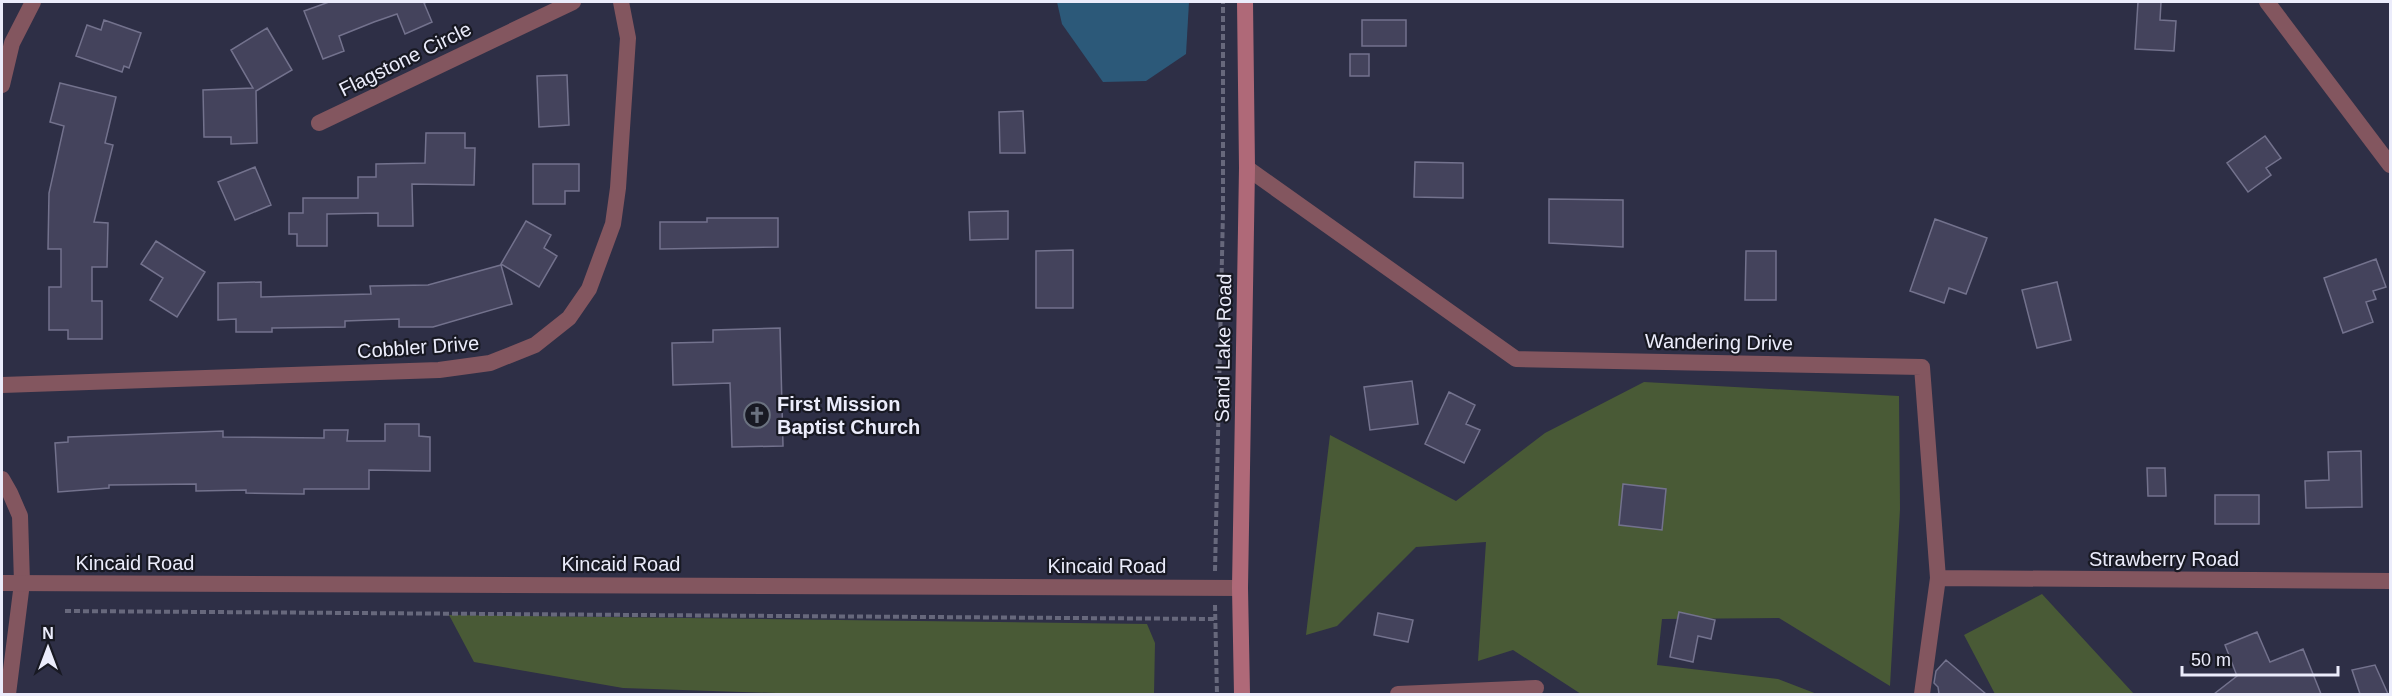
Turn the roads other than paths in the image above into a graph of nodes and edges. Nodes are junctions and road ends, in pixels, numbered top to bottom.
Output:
1 (33, 2) edge
2 (573, 2) edge
3 (621, 2) edge
4 (1245, 2) edge
5 (2267, 2) edge
6 (2, 85) edge
7 (319, 123) dead end
8 (2391, 165) edge
9 (1247, 168) junction
10 (2, 385) edge
11 (2, 479) edge
12 (1938, 578) junction
13 (2391, 581) edge
14 (2, 583) edge
15 (22, 583) junction
16 (1240, 588) junction
17 (1536, 688) dead end
18 (8, 694) edge
19 (1242, 694) edge
20 (1398, 694) edge
21 (1922, 694) edge

1 - 6 street
2 - 7 street, Flagstone Circle
3 - 10 street, Cobbler Drive
4 - 9 main road, Sand Lake Road
5 - 8 street
9 - 12 street, Wandering Drive
9 - 16 main road, Sand Lake Road
11 - 15 street
12 - 13 street, Strawberry Road
12 - 21 street, Wandering Drive
14 - 15 street, Kincaid Road
15 - 16 street, Kincaid Road
15 - 18 street
16 - 19 main road, Sand Lake Road
17 - 20 street

